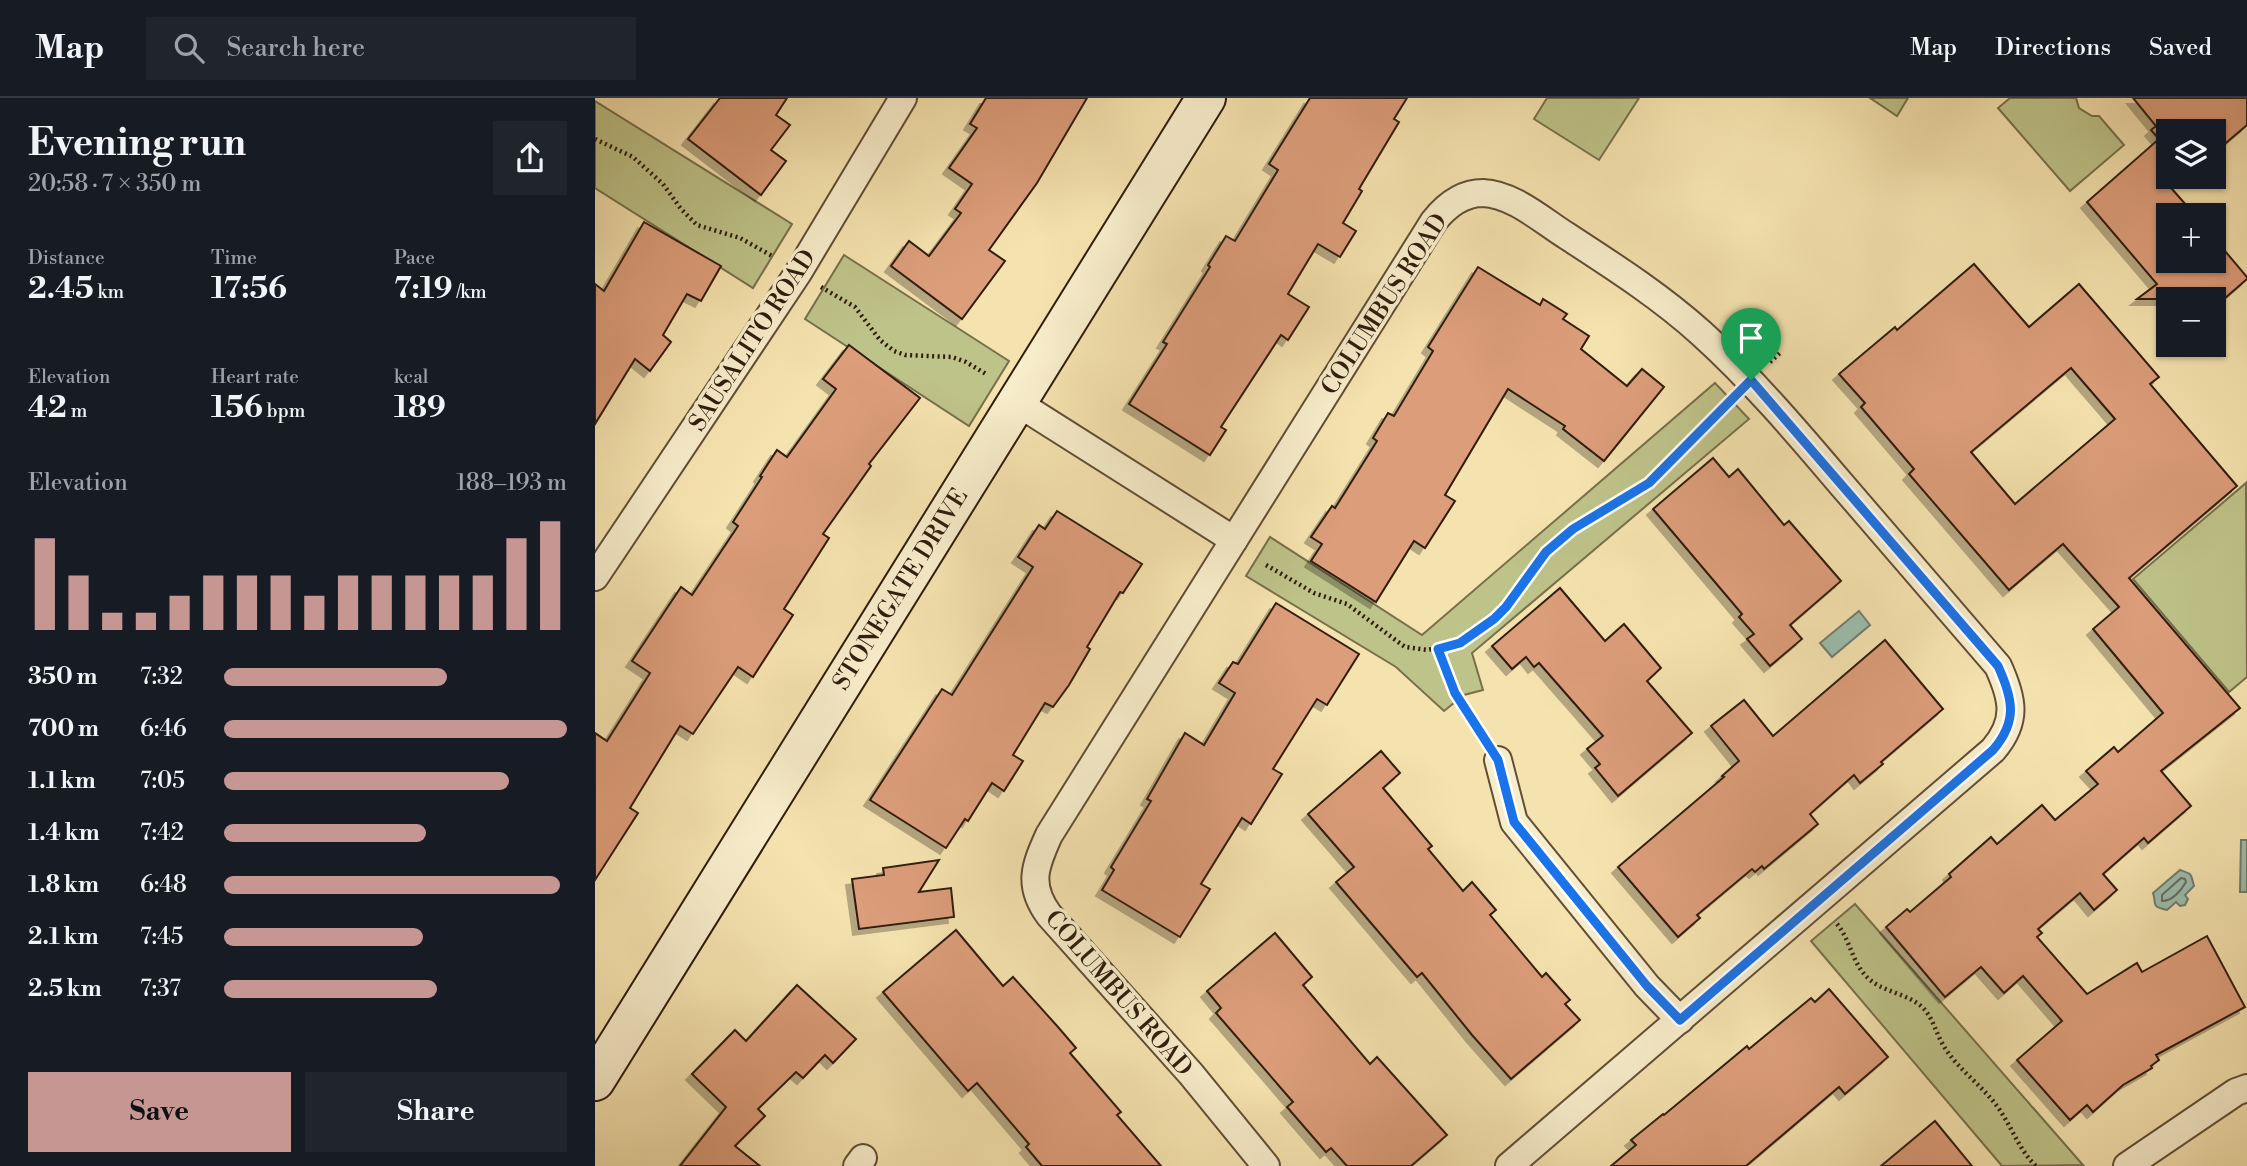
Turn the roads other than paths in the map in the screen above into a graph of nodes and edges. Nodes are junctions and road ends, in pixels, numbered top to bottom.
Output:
1 (903, 98) edge
2 (1206, 98) edge
3 (1016, 402) junction
4 (1234, 540) junction
5 (595, 577) edge
6 (1498, 760) road end
7 (1680, 1020) junction
8 (595, 1081) edge
9 (2247, 1088) edge
10 (1266, 1166) edge
11 (1509, 1166) edge
12 (2127, 1166) edge

1 - 5 street, SAUSALITO ROAD
2 - 3 street, STONEGATE DRIVE
3 - 4 street
3 - 8 street, STONEGATE DRIVE
4 - 7 street, COLUMBUS ROAD
4 - 10 street, COLUMBUS ROAD
6 - 7 street
7 - 11 street, COLUMBUS ROAD
9 - 12 street

